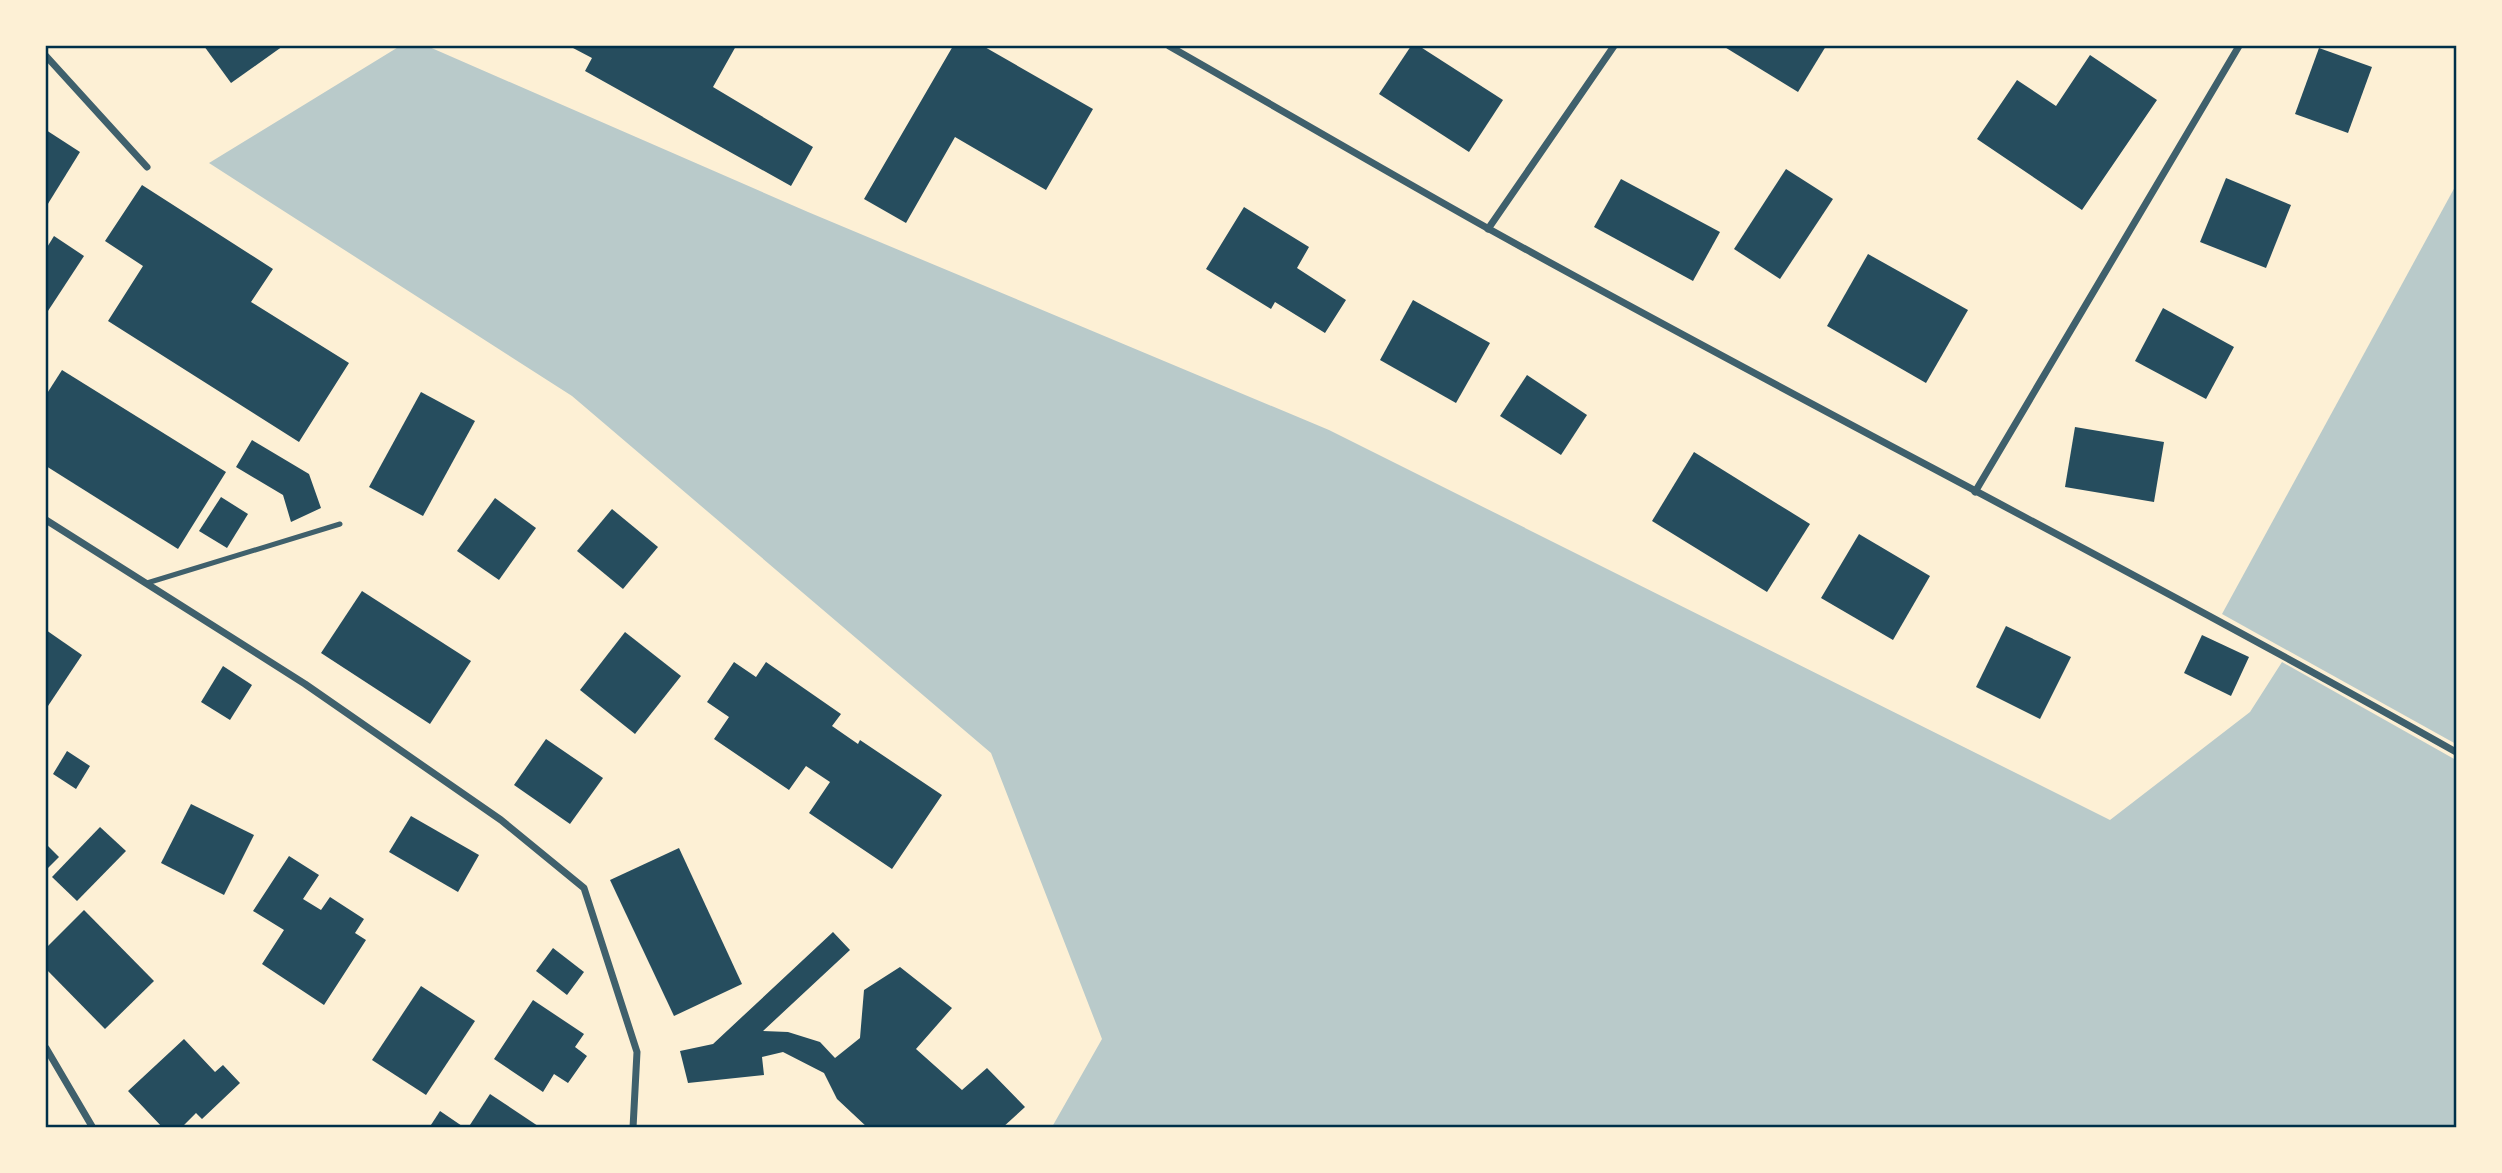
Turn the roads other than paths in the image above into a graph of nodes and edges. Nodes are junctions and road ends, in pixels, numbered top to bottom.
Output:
1 (1169, 46) edge
2 (1614, 46) edge
3 (2239, 46) edge
4 (46, 56) edge
5 (147, 167) dead end
6 (1488, 229) junction
7 (1975, 492) junction
8 (46, 520) edge
9 (340, 524) dead end
10 (147, 583) junction
11 (2456, 752) edge
12 (46, 1048) edge
13 (93, 1128) edge
14 (633, 1128) edge

1 - 6 street
2 - 6 street
3 - 7 street
4 - 5 street
6 - 7 street
7 - 11 street
8 - 10 street
9 - 10 lane
10 - 14 street
12 - 13 street

